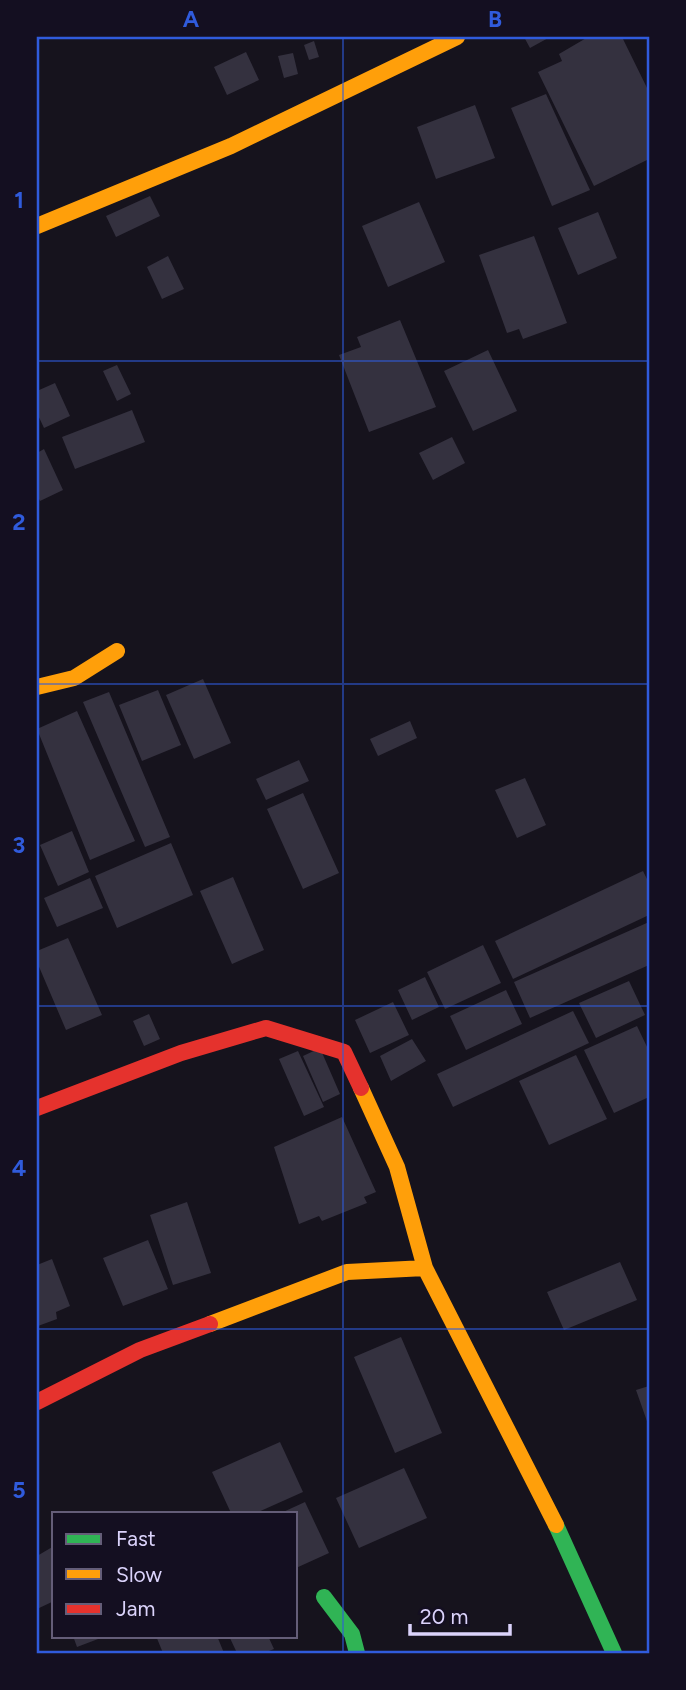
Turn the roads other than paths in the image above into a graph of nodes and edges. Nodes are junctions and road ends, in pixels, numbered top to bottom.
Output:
1 (457, 37) edge
2 (37, 226) edge
3 (117, 651) dead end
4 (37, 687) edge
5 (37, 1108) edge
6 (425, 1268) junction
7 (37, 1402) edge
8 (324, 1597) dead end
9 (357, 1653) edge
10 (614, 1653) edge

1 - 2 street
3 - 4 street
5 - 6 street
6 - 7 street
6 - 10 street
8 - 9 street

